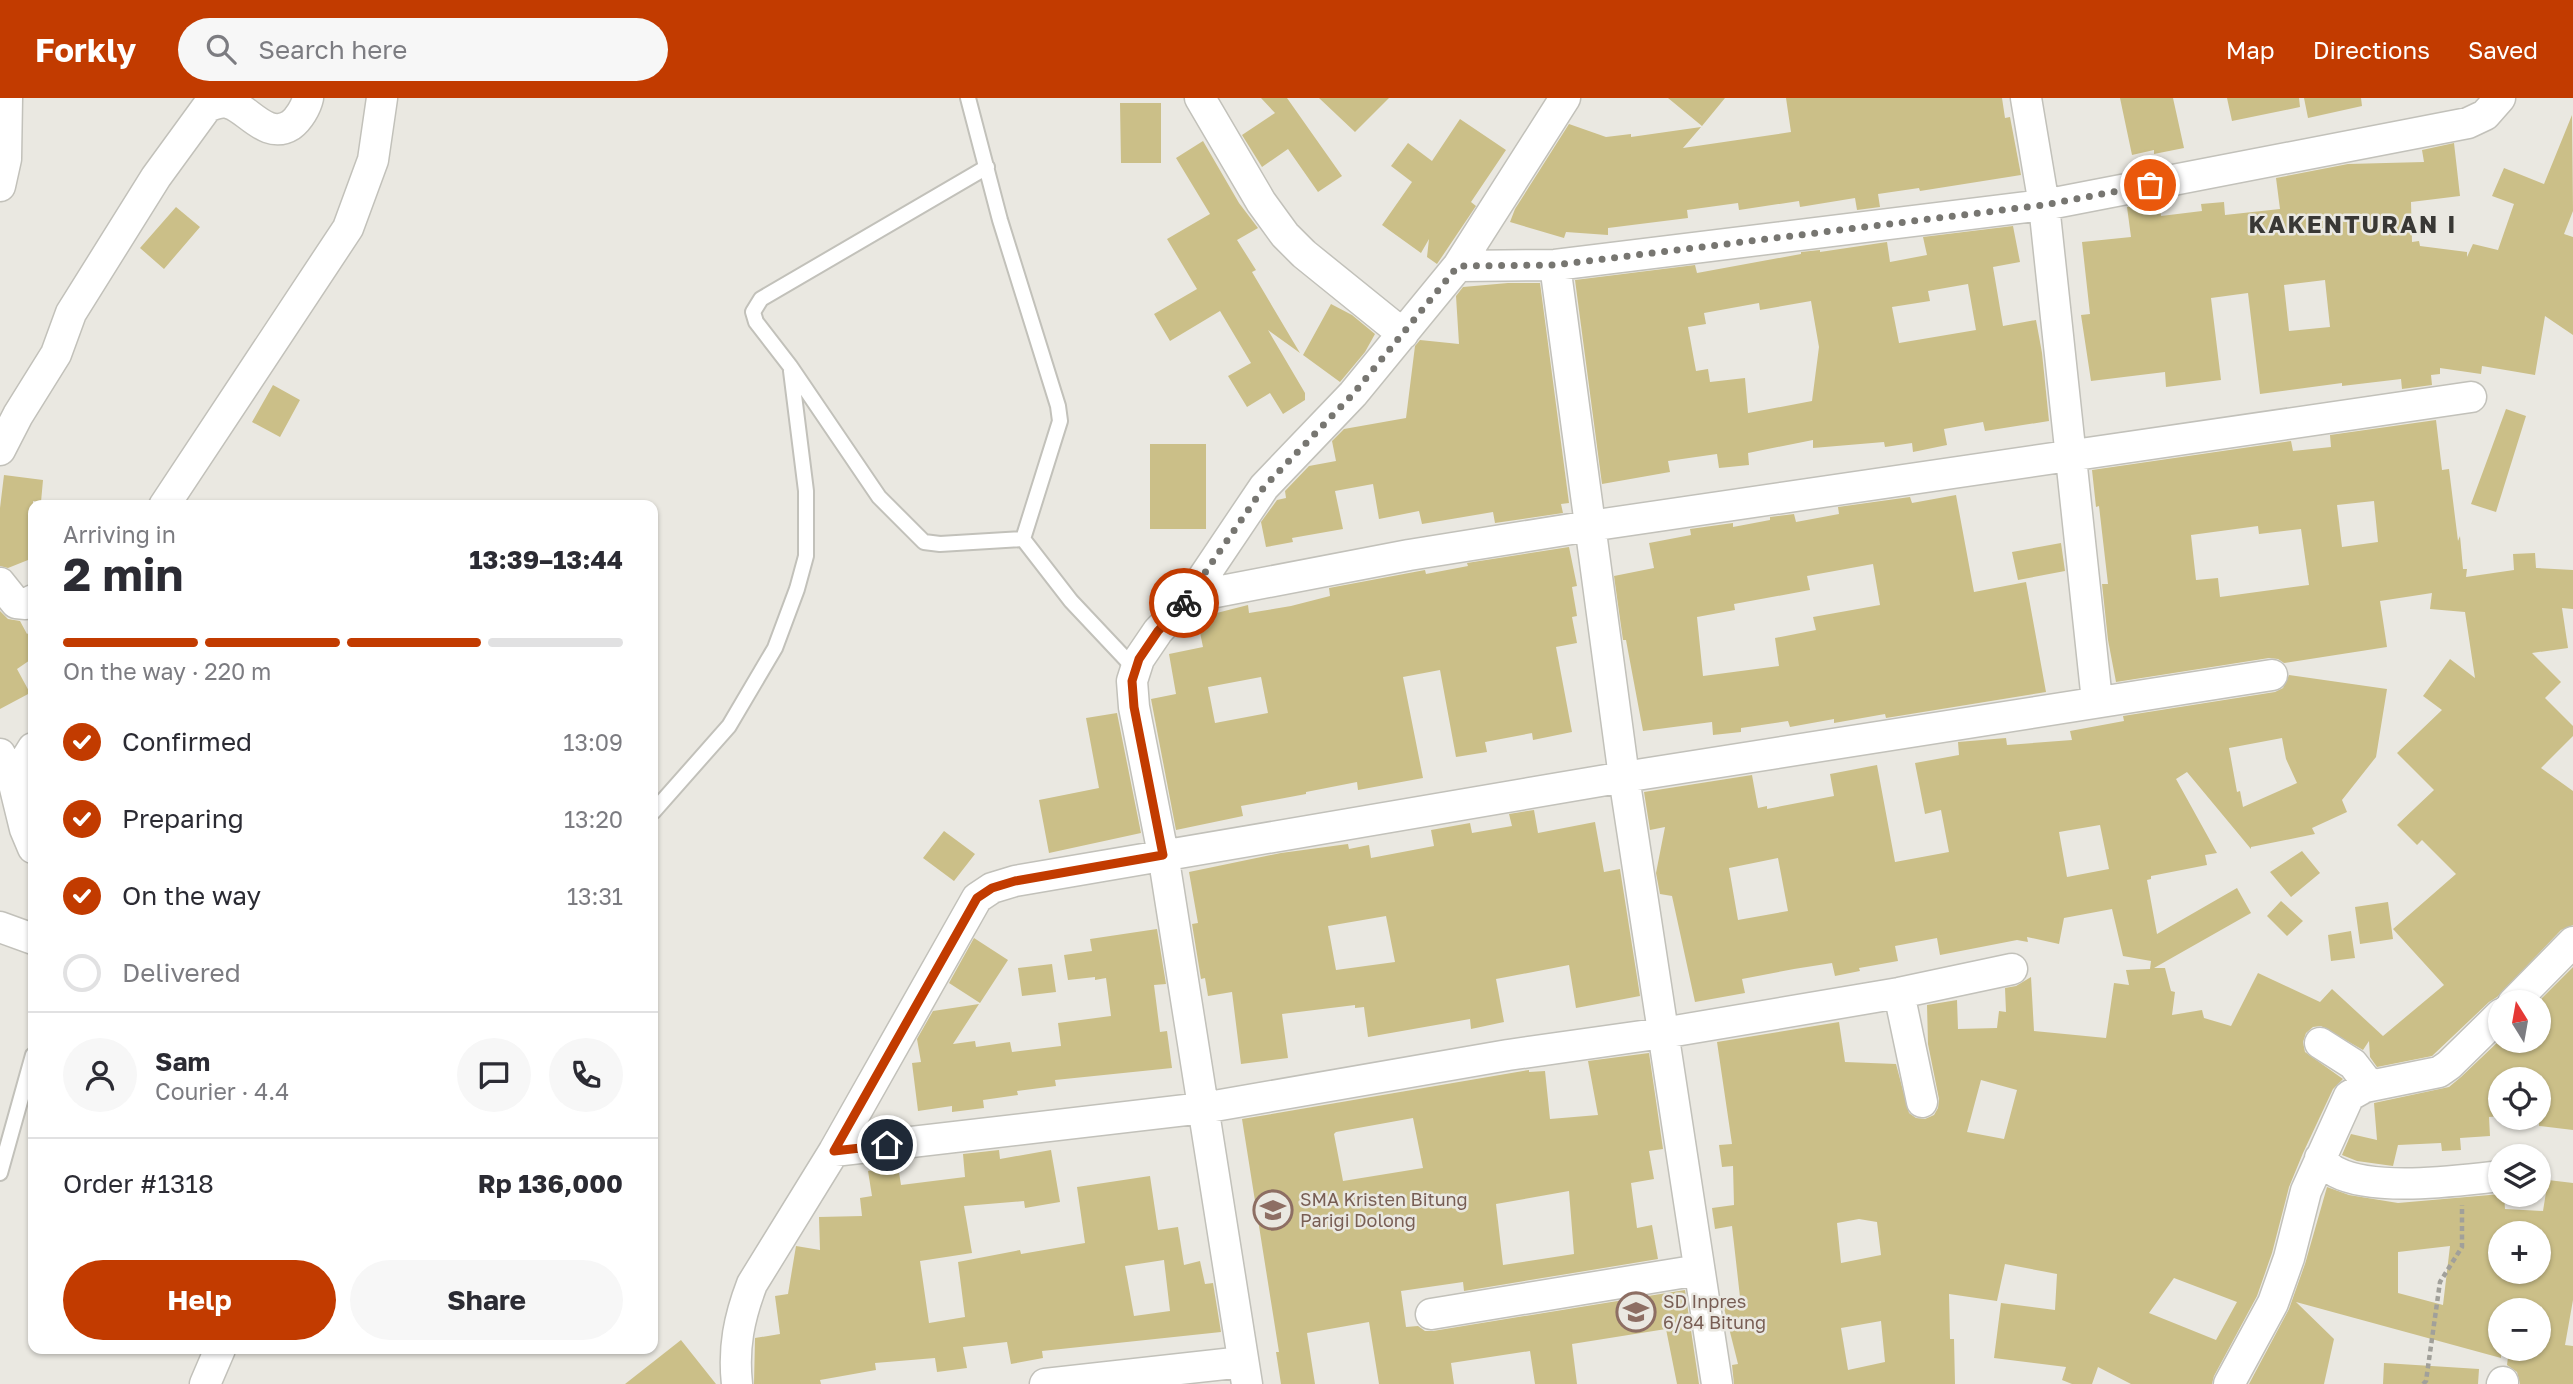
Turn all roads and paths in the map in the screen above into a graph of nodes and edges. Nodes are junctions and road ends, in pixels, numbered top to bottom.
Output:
1 (7, 98) edge
2 (308, 98) edge
3 (382, 98) edge
4 (968, 98) edge
5 (1200, 98) edge
6 (1565, 98) edge
7 (2026, 98) edge
8 (2500, 98) edge
9 (987, 167) junction
10 (0, 186) edge
11 (2044, 205) junction
12 (1555, 265) junction
13 (1458, 266) junction
14 (1403, 334) junction
15 (790, 366) junction
16 (2471, 397) dead end
17 (0, 450) edge
18 (2070, 455) junction
19 (167, 500) edge
20 (1590, 526) junction
21 (1023, 539) junction
22 (0, 583) edge
23 (1190, 597) junction
24 (28, 603) edge
25 (1136, 670) junction
26 (2272, 675) dead end
27 (2097, 701) junction
28 (28, 752) edge
29 (7, 767) edge
30 (1623, 777) junction
31 (658, 806) edge
32 (28, 834) edge
33 (1163, 855) junction
34 (0, 927) edge
35 (28, 937) edge
36 (2573, 942) edge
37 (2012, 970) dead end
38 (2526, 990) edge
39 (1899, 993) junction
40 (2488, 1027) edge
41 (1663, 1033) junction
42 (2320, 1043) dead end
43 (28, 1073) edge
44 (2370, 1086) junction
45 (1922, 1102) dead end
46 (1203, 1108) junction
47 (834, 1151) junction
48 (2320, 1158) junction
49 (0, 1173) edge
50 (2488, 1178) edge
51 (2461, 1180) junction
52 (1699, 1270) junction
53 (1431, 1314) dead end
54 (218, 1354) edge
55 (1245, 1373) edge
56 (205, 1384) edge
57 (737, 1384) edge
58 (1045, 1384) edge
59 (1717, 1384) edge
60 (2229, 1384) edge
61 (2423, 1384) edge

1 - 10 street
2 - 17 street
3 - 19 street
4 - 9 lane
5 - 14 street
6 - 13 street
7 - 11 street
8 - 11 street
9 - 15 lane
9 - 21 lane
11 - 12 street
11 - 18 street
12 - 13 street
12 - 20 street
13 - 14 street
14 - 23 street
15 - 21 lane
15 - 31 lane
16 - 18 street
18 - 20 street
18 - 27 street
20 - 23 street
20 - 30 street
21 - 25 lane
22 - 24 street
23 - 25 street
25 - 33 street
26 - 27 street
27 - 30 street
28 - 29 street
29 - 32 street
30 - 33 street
30 - 41 street
33 - 46 street
33 - 47 street
34 - 35 street
36 - 38 street
37 - 39 street
39 - 41 street
39 - 45 street
40 - 44 street
41 - 46 street
41 - 52 street
42 - 44 street
43 - 49 lane
44 - 48 street
46 - 47 street
46 - 55 street
47 - 57 street
48 - 51 street
48 - 60 street
50 - 51 street
51 - 61 path
52 - 53 street
52 - 59 street
54 - 56 street
55 - 58 street

